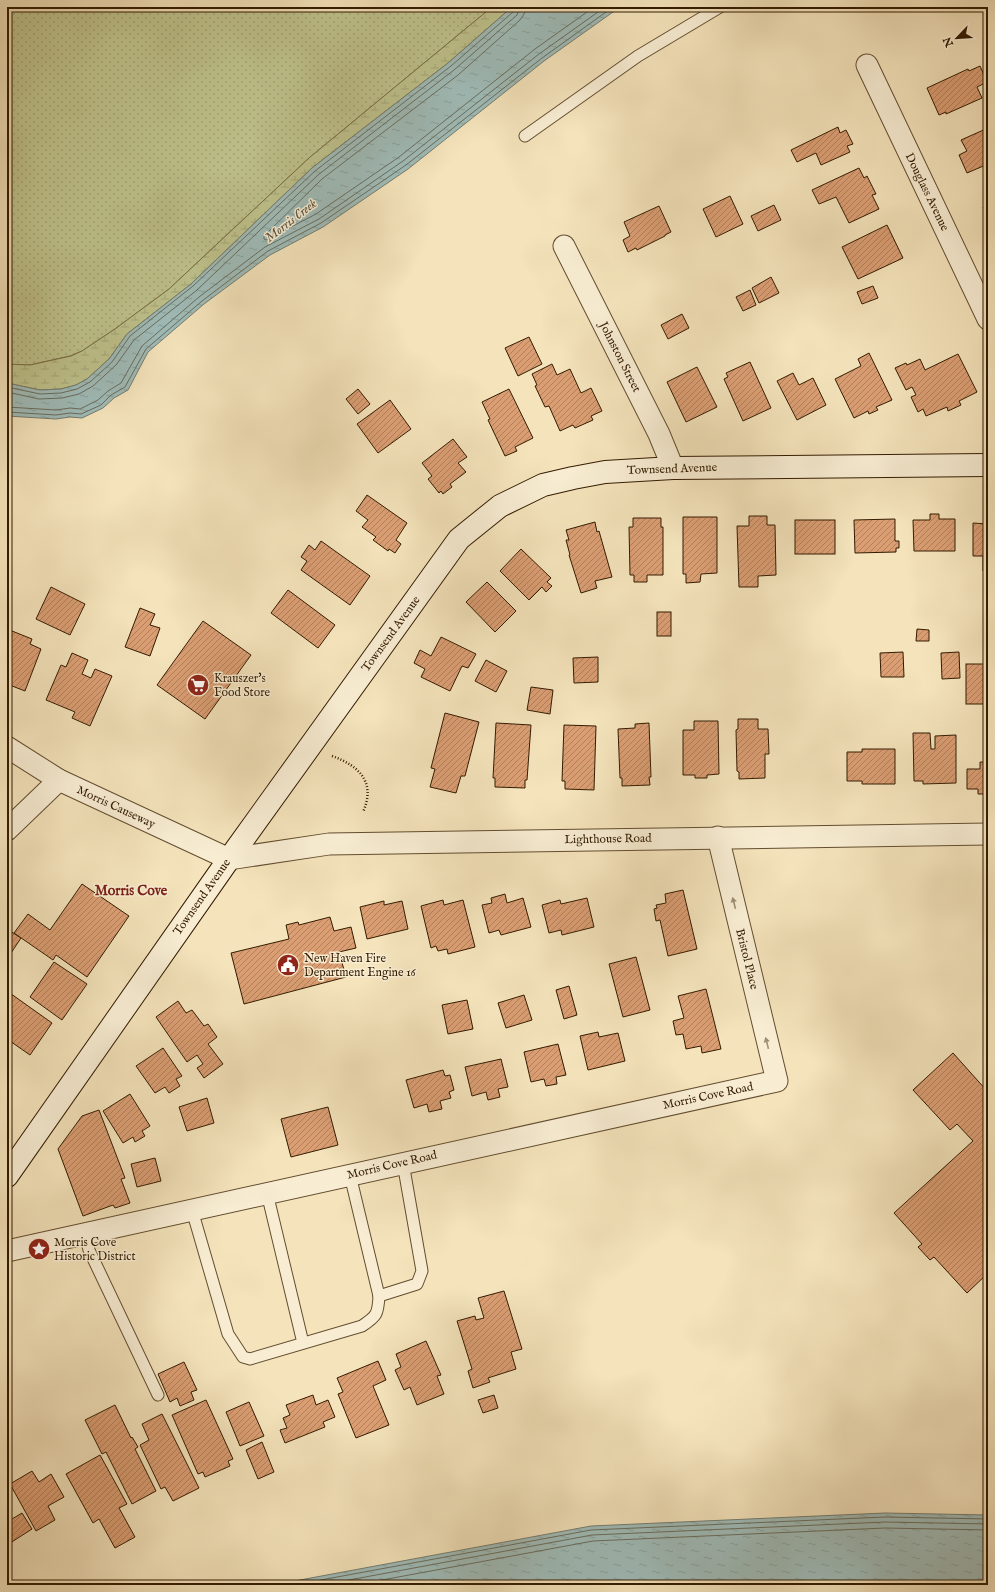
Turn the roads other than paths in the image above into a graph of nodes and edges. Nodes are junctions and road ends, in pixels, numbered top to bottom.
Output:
1 (720, 7) edge
2 (867, 65) dead end
3 (525, 136) dead end
4 (564, 246) dead end
5 (988, 318) edge
6 (988, 465) edge
7 (673, 468) junction
8 (7, 747) edge
9 (59, 780) junction
10 (7, 830) edge
11 (988, 834) edge
12 (718, 837) junction
13 (229, 859) junction
14 (777, 1081) joint
15 (403, 1163) junction
16 (350, 1175) junction
17 (7, 1176) edge
18 (267, 1193) junction
19 (192, 1210) junction
20 (85, 1233) junction
21 (7, 1250) edge
22 (379, 1296) junction
23 (303, 1343) junction
24 (158, 1394) dead end

1 - 3 lane
2 - 5 street, Douglass Avenue
4 - 7 street, Johnston Street
6 - 7 main road, Townsend Avenue
7 - 13 main road, Townsend Avenue
8 - 9 street, Morris Causeway
9 - 10 street
9 - 13 street, Morris Causeway
11 - 12 street, Lighthouse Road
12 - 13 street, Lighthouse Road
14 -> 12 street, Bristol Place
13 - 17 main road, Townsend Avenue
14 - 15 street, Morris Cove Road
15 - 16 street, Morris Cove Road
15 - 22 lane
16 - 18 street, Morris Cove Road
16 - 22 lane
18 - 19 street, Morris Cove Road
18 - 23 lane
19 - 20 street, Morris Cove Road
19 - 23 lane
20 - 21 street, Morris Cove Road
20 - 24 lane
22 - 23 lane

